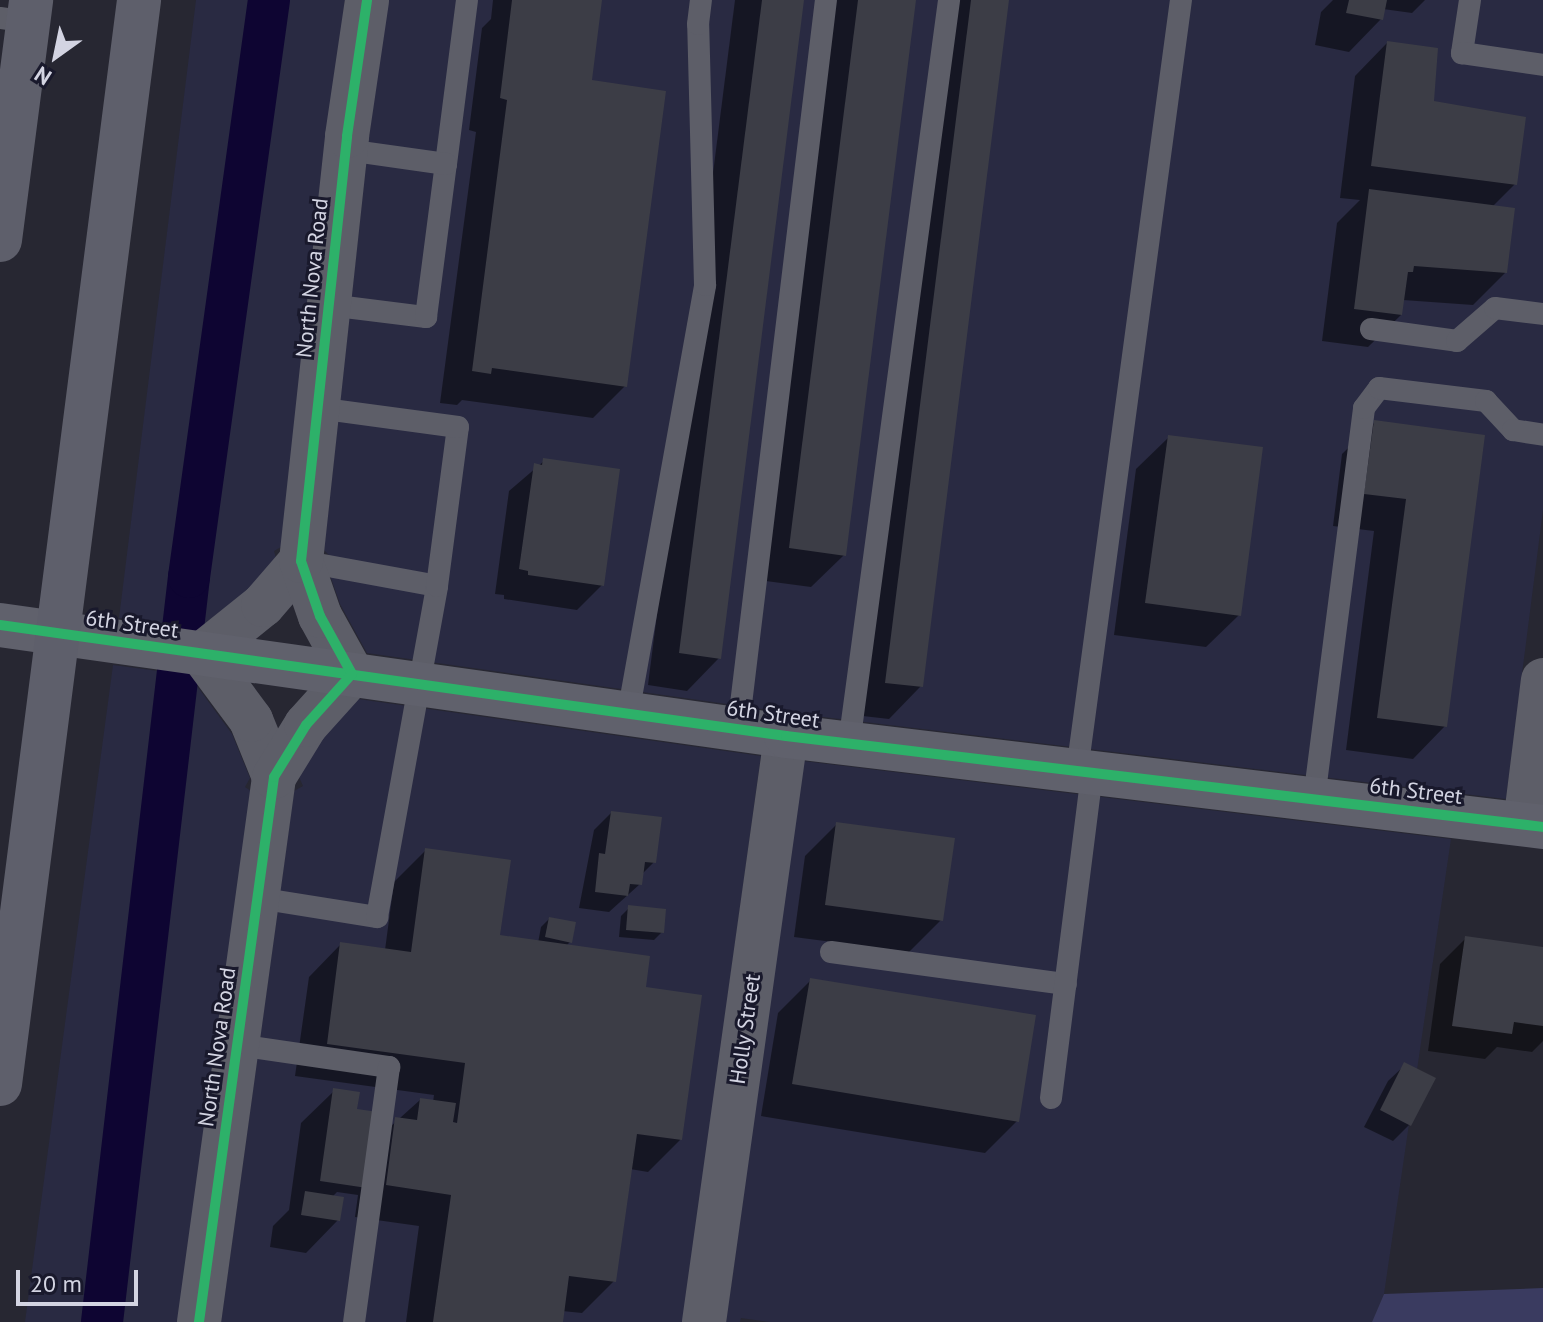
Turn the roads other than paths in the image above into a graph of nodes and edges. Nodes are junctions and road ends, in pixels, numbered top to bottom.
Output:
1 (139, 0) edge
2 (367, 0) edge
3 (467, 0) edge
4 (701, 0) edge
5 (826, 0) edge
6 (949, 0) edge
7 (1181, 0) edge
8 (1470, 0) edge
9 (20, 14) edge
10 (1543, 65) edge
11 (10, 77) edge
12 (346, 150) junction
13 (446, 164) junction
14 (0, 240) edge
15 (329, 305) junction
16 (1543, 314) edge
17 (1371, 329) dead end
18 (318, 408) junction
19 (1543, 435) edge
20 (301, 561) junction
21 (437, 586) junction
22 (0, 625) edge
23 (59, 634) junction
24 (202, 654) junction
25 (352, 674) junction
26 (1543, 680) edge
27 (420, 684) junction
28 (628, 714) junction
29 (738, 729) junction
30 (786, 736) junction
31 (849, 744) junction
32 (1084, 772) junction
33 (274, 777) junction
34 (1314, 799) junction
35 (1534, 826) edge
36 (258, 898) junction
37 (831, 952) dead end
38 (1066, 984) junction
39 (238, 1045) junction
40 (0, 1084) edge
41 (1051, 1098) dead end
42 (199, 1322) edge
43 (354, 1322) edge
44 (704, 1322) edge

1 - 23 main road
2 - 12 street, North Nova Road
3 - 13 lane
4 - 28 lane
5 - 29 lane
6 - 31 lane
7 - 32 lane
8 - 10 lane
9 - 11 main road
11 - 14 main road
12 - 13 lane
12 - 15 street, North Nova Road
13 - 15 lane
15 - 18 street, North Nova Road
16 - 17 lane
18 - 20 street, North Nova Road
18 - 21 lane
19 - 34 lane
20 - 21 lane
20 - 24 street
20 - 25 street
21 - 27 lane
22 - 23 street, 6th Street
23 - 24 street, 6th Street
23 - 40 main road
24 - 25 street, 6th Street
24 - 33 street
25 - 27 street, 6th Street
25 - 33 street
26 - 35 street
27 - 28 street, 6th Street
27 - 36 lane
28 - 29 street, 6th Street
29 - 30 street, 6th Street
30 - 31 street, 6th Street
30 - 44 street, Holly Street
31 - 32 street, 6th Street
32 - 34 street, 6th Street
32 - 38 lane
33 - 36 street, North Nova Road
34 - 35 street, 6th Street
36 - 39 street, North Nova Road
37 - 38 lane
38 - 41 lane
39 - 42 street, North Nova Road
39 - 43 lane

